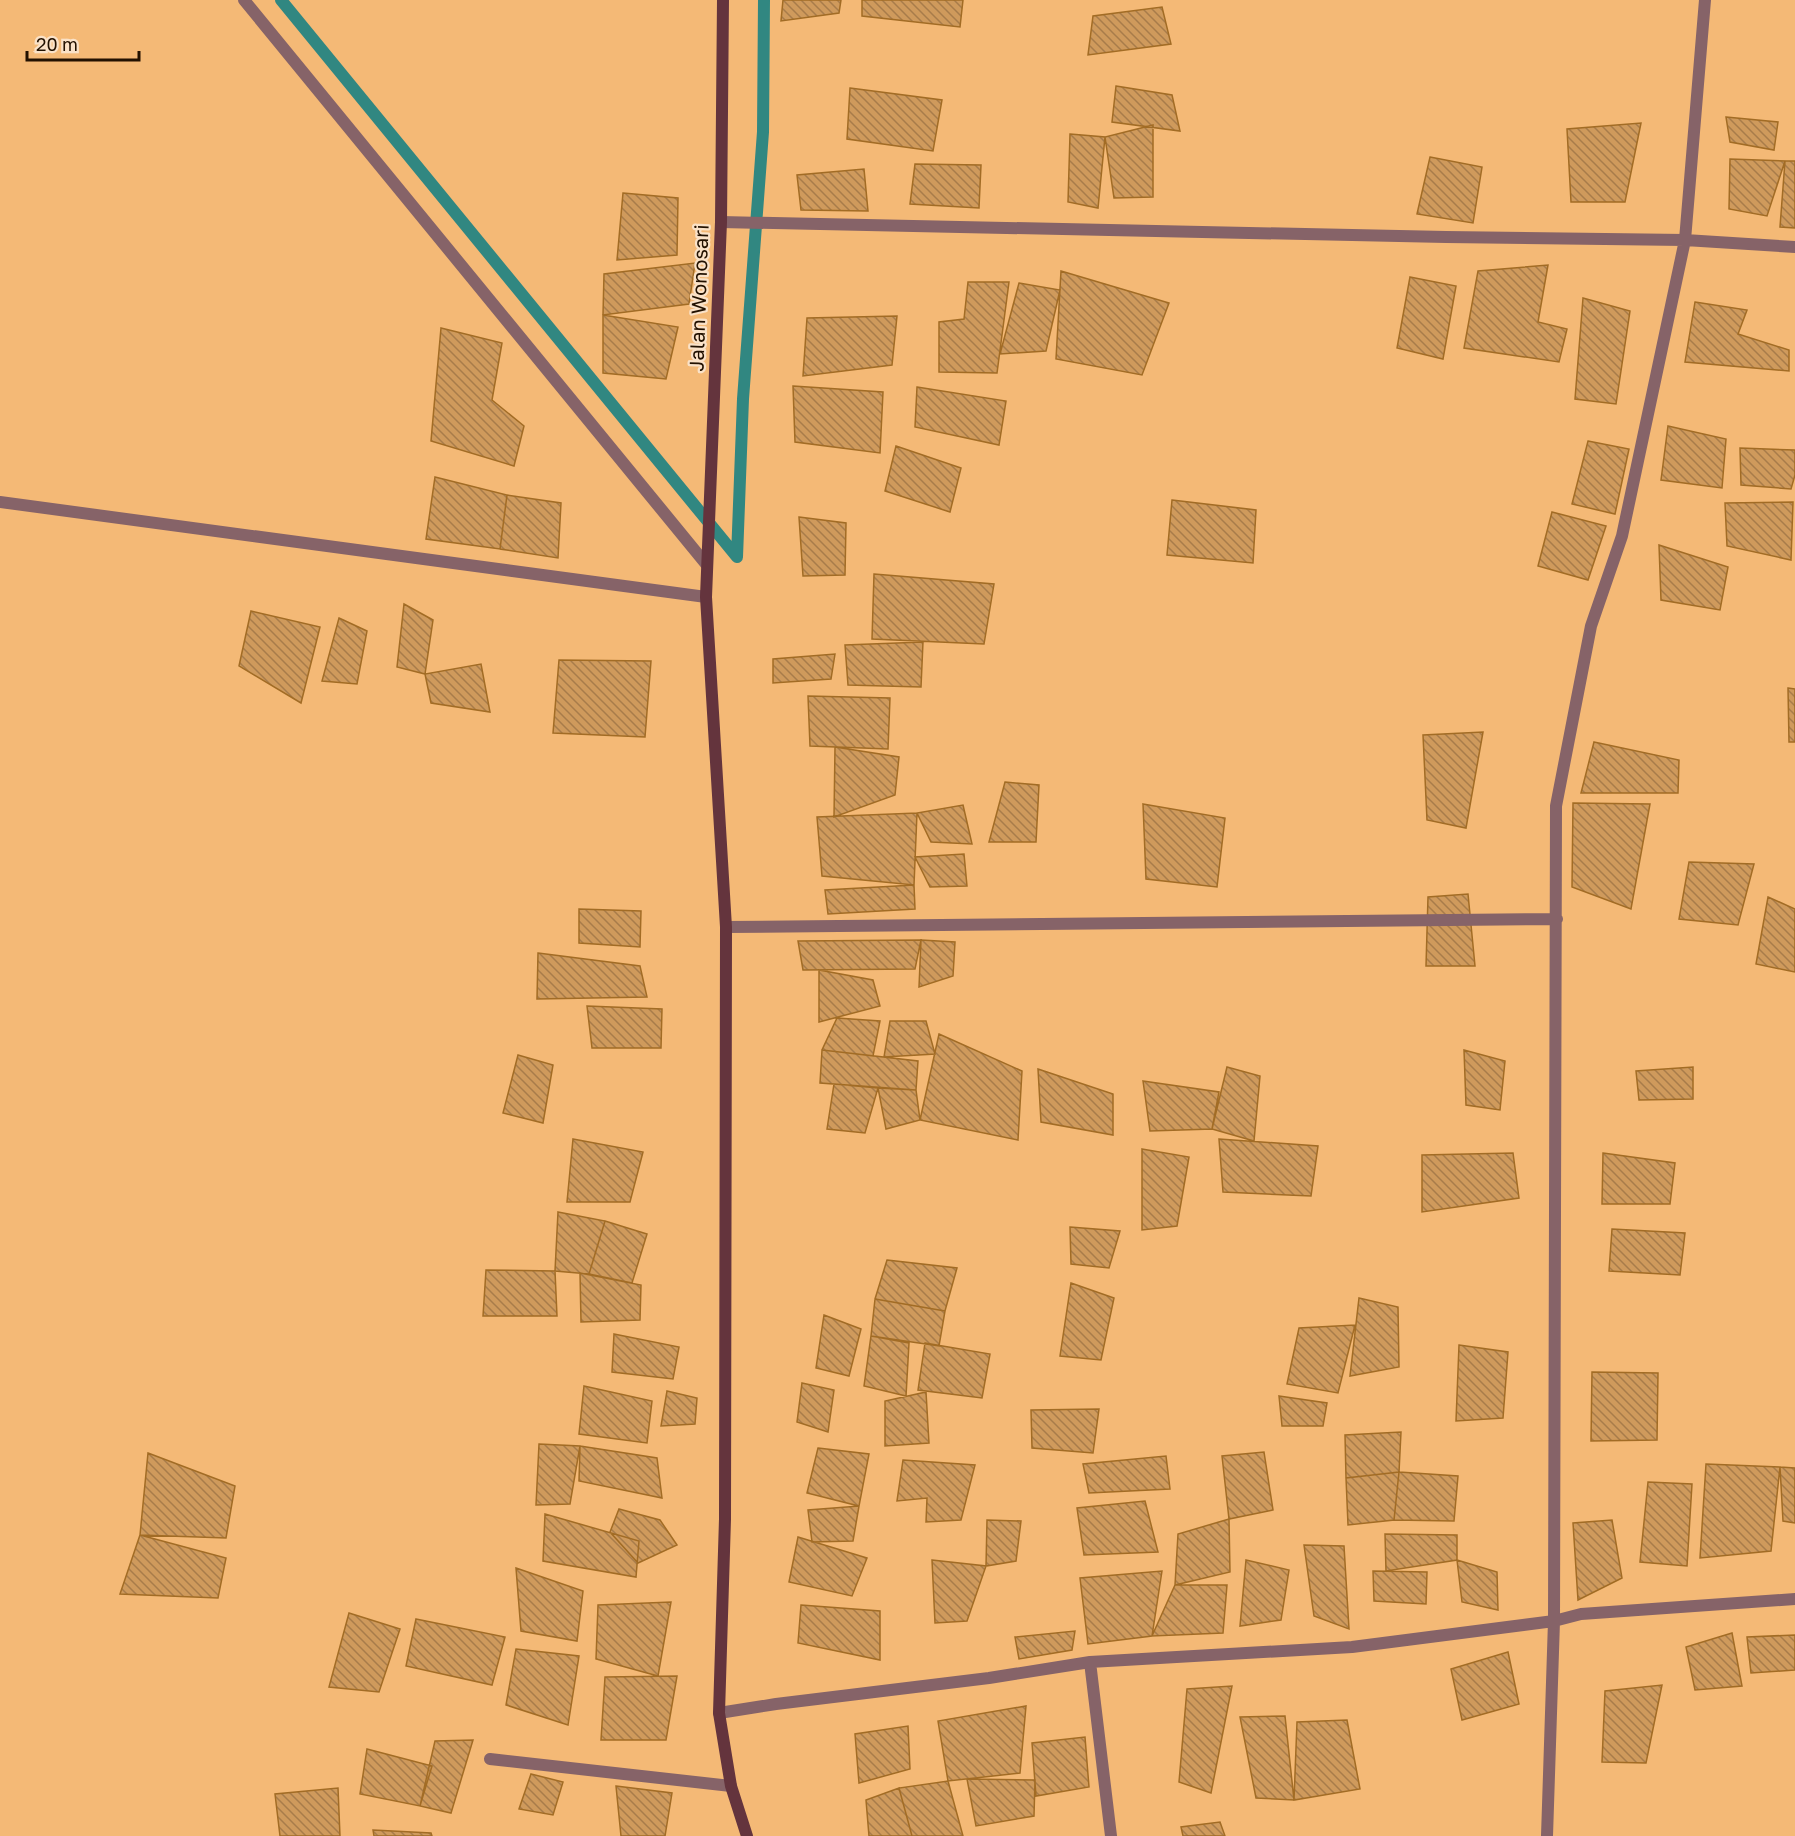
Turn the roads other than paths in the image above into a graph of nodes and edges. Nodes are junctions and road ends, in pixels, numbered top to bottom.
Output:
1 (244, 0) edge
2 (723, 0) edge
3 (1705, 0) edge
4 (721, 222) junction
5 (1685, 240) junction
6 (1795, 247) edge
7 (0, 502) edge
8 (706, 564) junction
9 (706, 597) junction
10 (1557, 918) junction
11 (726, 927) junction
12 (1795, 1599) edge
13 (1554, 1621) junction
14 (1090, 1662) junction
15 (719, 1713) junction
16 (490, 1759) dead end
17 (731, 1786) junction
18 (747, 1836) edge
19 (1111, 1836) edge
20 (1547, 1836) edge

1 - 8 street
2 - 4 street, Jalan Wonosari
3 - 5 street
4 - 5 street
4 - 8 street, Jalan Wonosari
5 - 6 street
5 - 10 street
7 - 9 street
8 - 9 street, Jalan Wonosari
9 - 11 street, Jalan Wonosari
10 - 11 street
10 - 13 street
11 - 15 street, Jalan Wonosari
12 - 13 street
13 - 14 street
13 - 20 street
14 - 15 street
14 - 19 street
15 - 17 street, Jalan Wonosari
16 - 17 street
17 - 18 street, Jalan Wonosari

